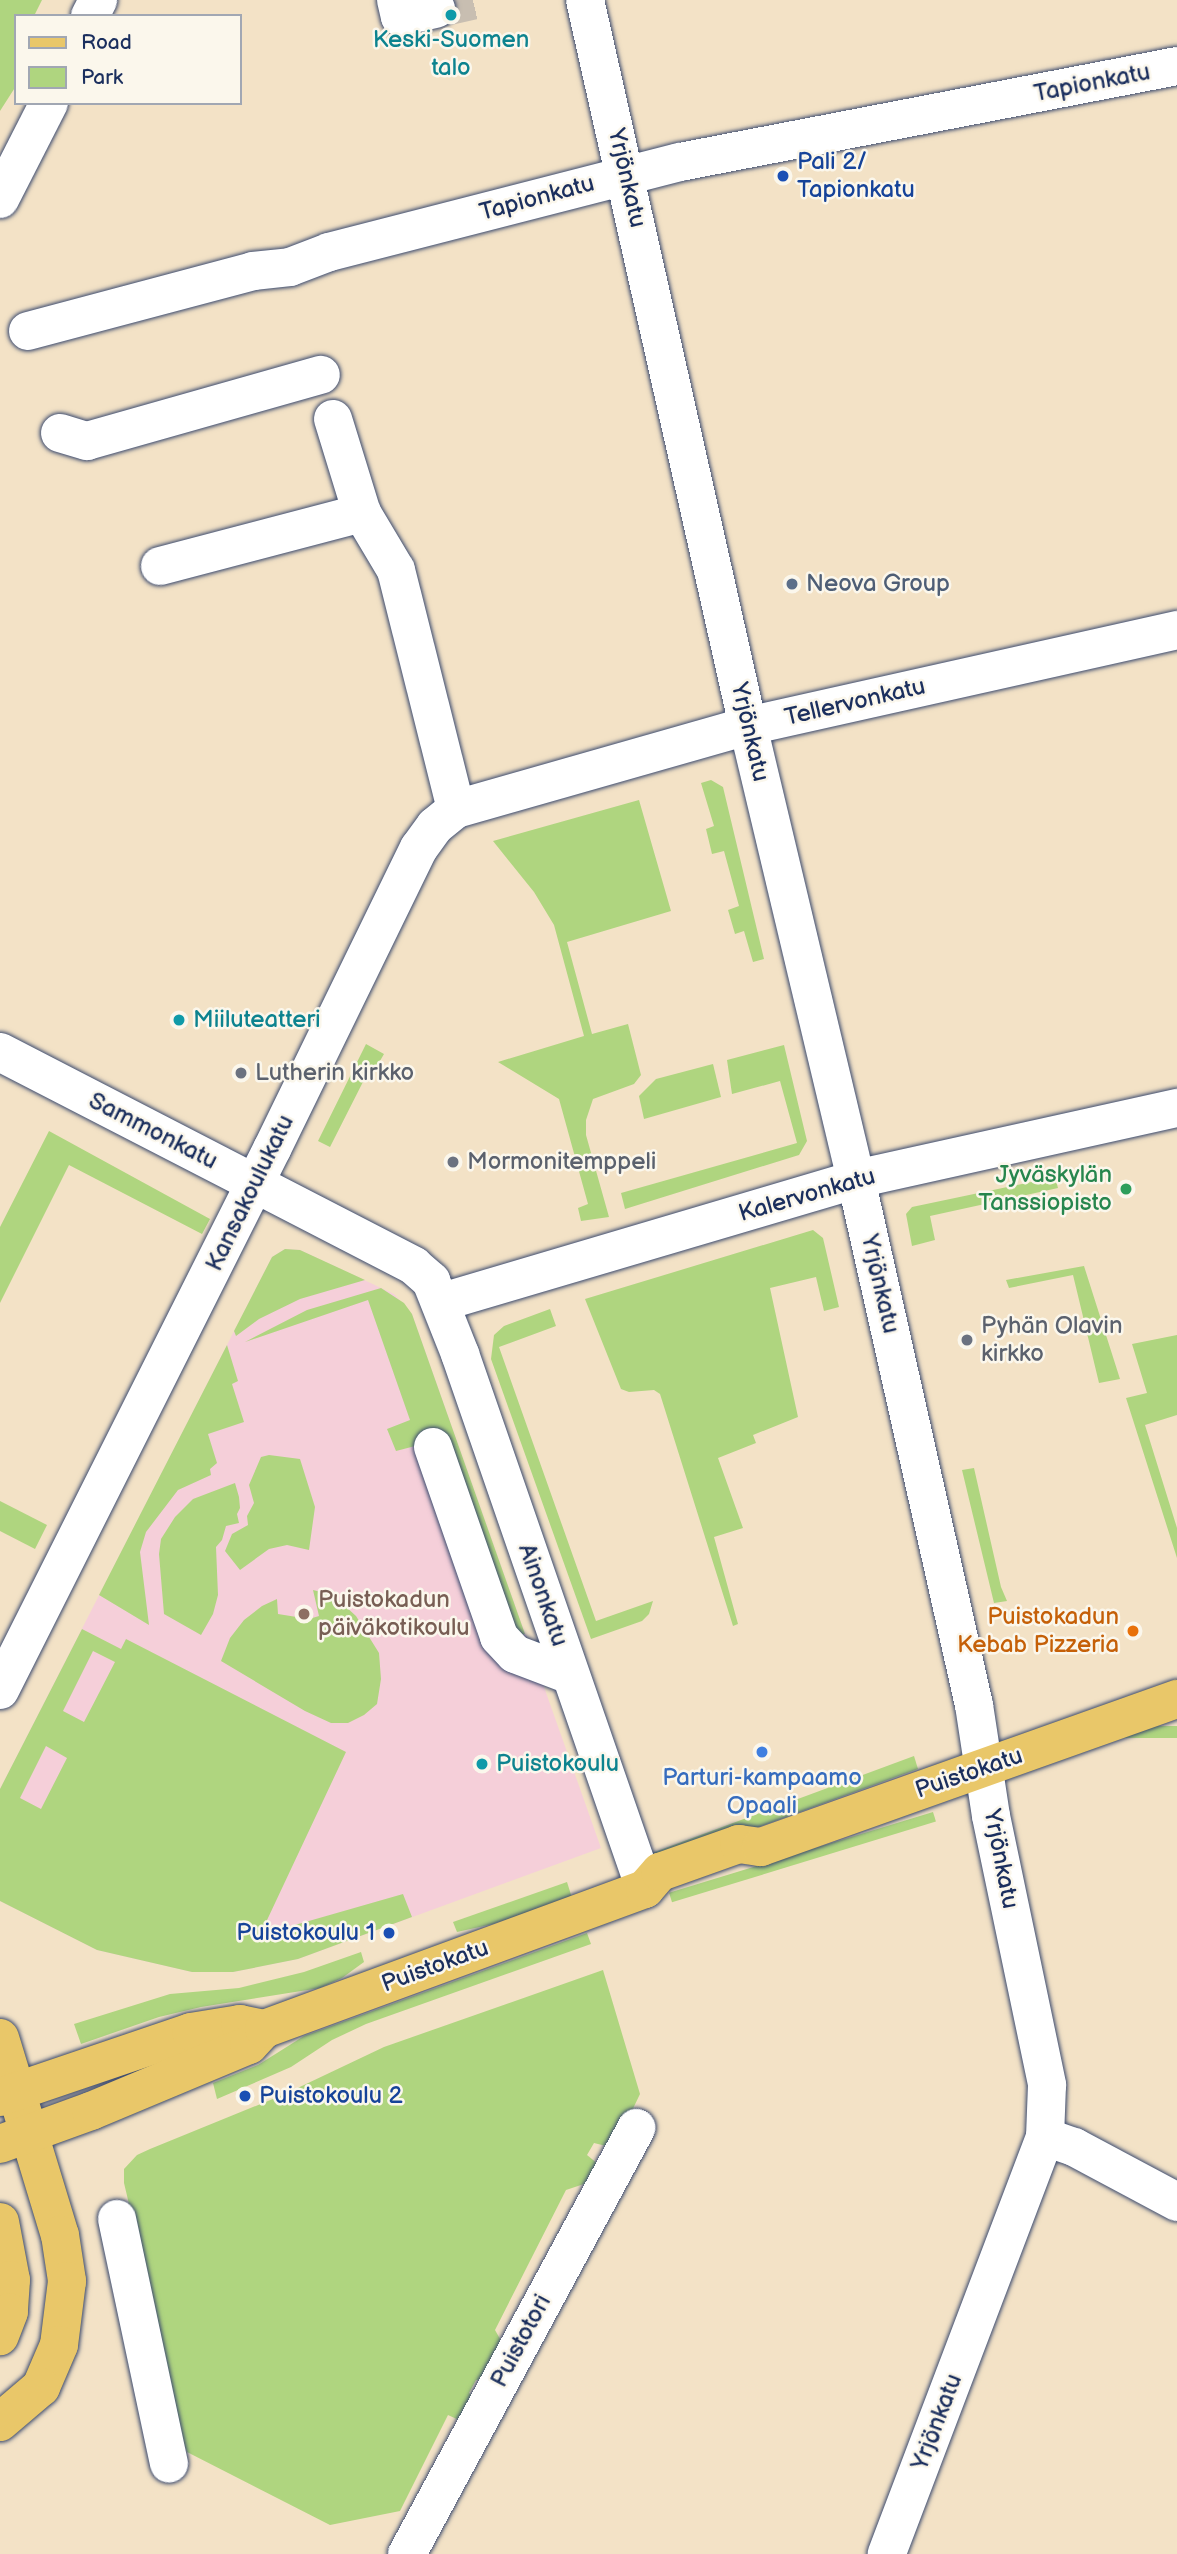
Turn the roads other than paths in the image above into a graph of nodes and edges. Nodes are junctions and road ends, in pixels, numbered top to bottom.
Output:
1 (396, 0) edge
2 (585, 0) edge
3 (436, 9) tunnel mouth
4 (1177, 66) edge
5 (49, 105) edge
6 (627, 175) junction
7 (0, 199) edge
8 (28, 331) dead end
9 (321, 375) dead end
10 (333, 419) dead end
11 (60, 433) dead end
12 (362, 513) junction
13 (160, 566) dead end
14 (1177, 630) edge
15 (748, 726) junction
16 (456, 809) junction
17 (0, 1052) edge
18 (1177, 1108) edge
19 (856, 1179) junction
20 (254, 1184) junction
21 (442, 1302) junction
22 (433, 1447) dead end
23 (570, 1675) junction
24 (0, 1690) edge
25 (1177, 1699) edge
26 (986, 1768) junction
27 (645, 1889) junction
28 (264, 2029) junction
29 (0, 2038) edge
30 (9, 2094) edge
31 (636, 2127) dead end
32 (1045, 2137) junction
33 (16, 2139) edge
34 (1177, 2202) edge
35 (117, 2219) dead end
36 (0, 2222) edge
37 (0, 2336) edge
38 (0, 2422) edge
39 (169, 2464) dead end
40 (407, 2554) edge
41 (887, 2554) edge

1 - 3 street
2 - 6 street, Yrjönkatu
4 - 6 street, Tapionkatu
5 - 7 street
6 - 8 street, Tapionkatu
6 - 15 street, Yrjönkatu
9 - 11 street
10 - 12 street
12 - 13 street
12 - 16 street
14 - 15 street, Tellervonkatu
15 - 16 street, Tellervonkatu
15 - 19 street, Yrjönkatu
16 - 20 street, Kansakoulukatu
17 - 20 street, Sammonkatu
18 - 19 street, Kalervonkatu
19 - 21 street, Kalervonkatu
19 - 26 street, Yrjönkatu
20 - 21 street, Sammonkatu
20 - 24 street, Kansakoulukatu
21 - 23 street, Ainonkatu
22 - 23 street
23 - 27 street, Ainonkatu
25 - 26 main road, Puistokatu
26 - 27 main road, Puistokatu
26 - 32 street, Yrjönkatu
27 - 28 main road, Puistokatu
28 - 30 main road, Puistokatu
28 - 33 main road, Puistokatu
29 - 30 main road
30 - 33 main road
31 - 40 street, Puistotori
32 - 34 street
32 - 41 street, Yrjönkatu
33 - 38 main road
35 - 39 street
36 - 37 main road

